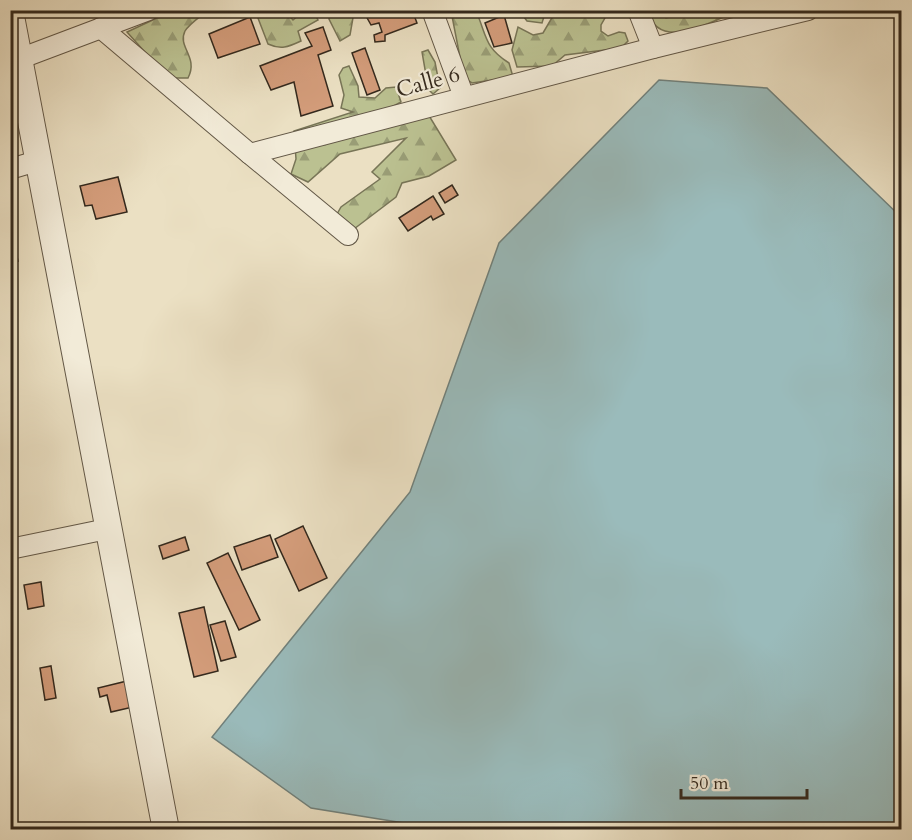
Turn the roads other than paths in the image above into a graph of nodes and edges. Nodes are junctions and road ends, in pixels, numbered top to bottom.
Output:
1 (149, 10) edge
2 (432, 10) edge
3 (638, 10) edge
4 (808, 10) edge
5 (10, 11) edge
6 (101, 28) junction
7 (653, 48) junction
8 (19, 59) junction
9 (464, 97) junction
10 (250, 154) junction
11 (37, 161) junction
12 (10, 169) edge
13 (348, 235) dead end
14 (107, 529) junction
15 (10, 549) edge
16 (165, 830) edge

1 - 6 street
2 - 9 street
3 - 7 street
4 - 7 street, Calle 6
5 - 8 street
6 - 8 street
6 - 10 street
7 - 9 street, Calle 6
8 - 11 street
9 - 10 street, Calle 6
10 - 13 street
11 - 12 street
11 - 14 street
14 - 15 street
14 - 16 street

